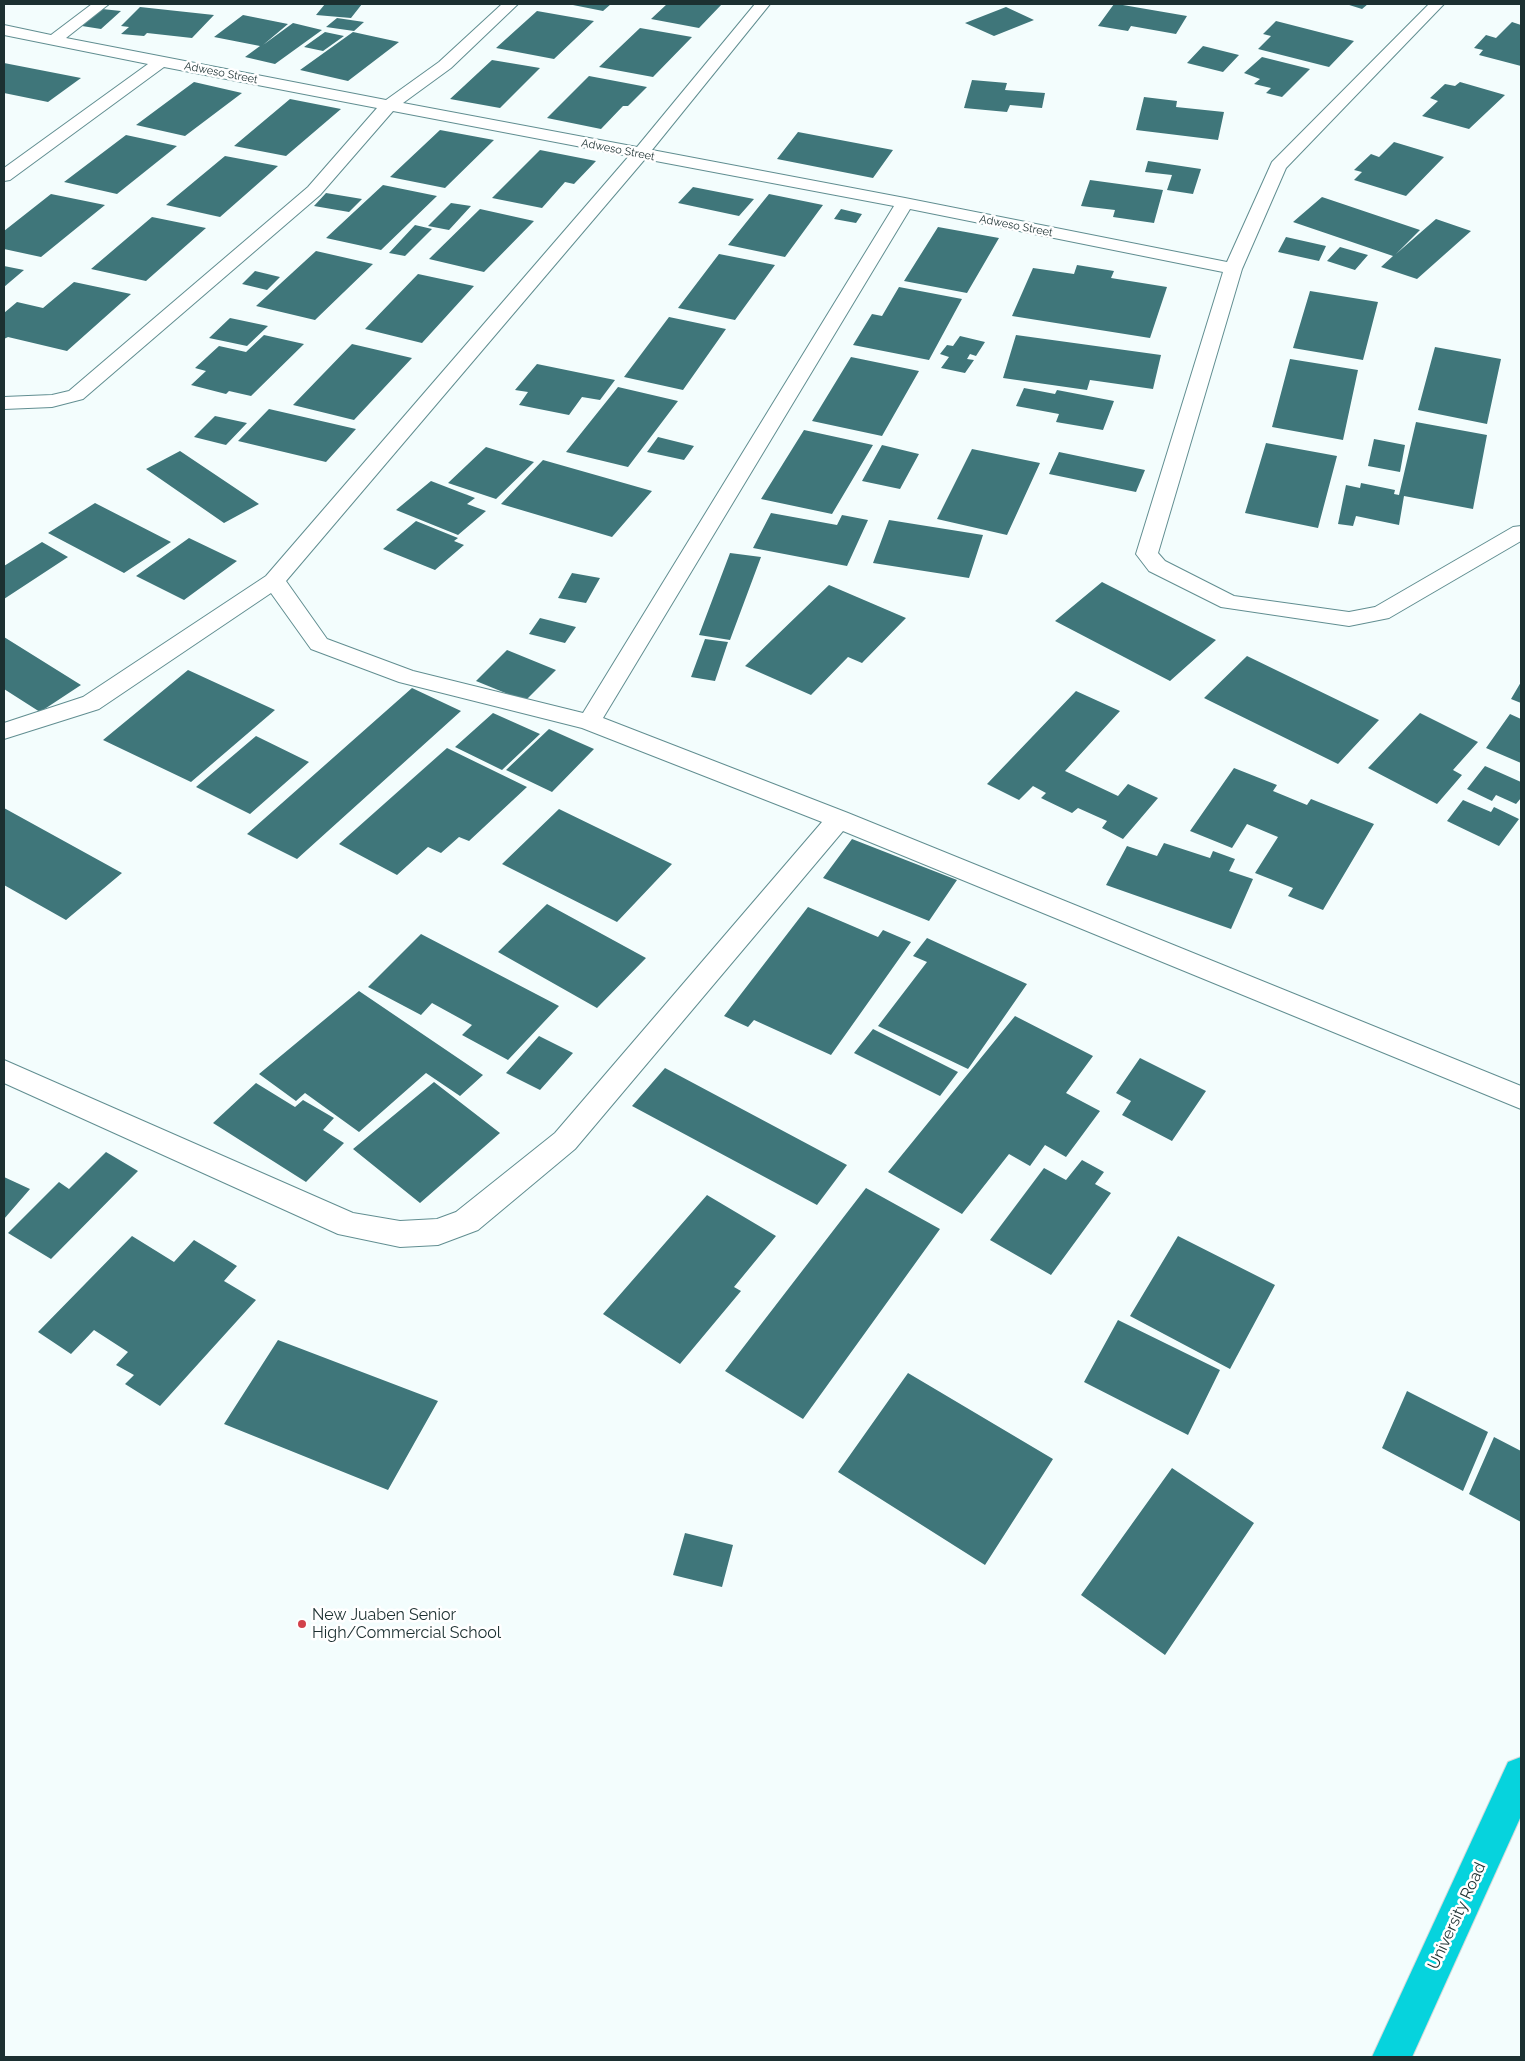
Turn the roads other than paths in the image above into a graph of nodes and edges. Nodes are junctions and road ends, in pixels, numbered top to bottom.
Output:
1 (101, 4) edge
2 (511, 4) edge
3 (763, 4) edge
4 (1437, 4) edge
5 (4, 30) edge
6 (54, 39) junction
7 (161, 62) junction
8 (388, 106) junction
9 (640, 154) junction
10 (4, 176) edge
11 (905, 203) junction
12 (1233, 269) junction
13 (4, 403) edge
14 (1521, 532) edge
15 (274, 581) junction
16 (589, 722) junction
17 (4, 731) edge
18 (839, 819) junction
19 (4, 1071) edge
20 (1521, 1098) edge
21 (1521, 1775) edge
22 (1392, 2057) edge

1 - 6 street
2 - 8 street
3 - 9 street
4 - 12 street
5 - 6 street, Adweso Street
6 - 7 street, Adweso Street
7 - 8 street, Adweso Street
7 - 10 street
8 - 9 street, Adweso Street
8 - 13 street
9 - 11 street, Adweso Street
9 - 15 street
11 - 12 street, Adweso Street
11 - 16 street
12 - 14 street
15 - 16 street
15 - 17 street
16 - 18 street
18 - 19 street
18 - 20 street
21 - 22 highway, University Road

